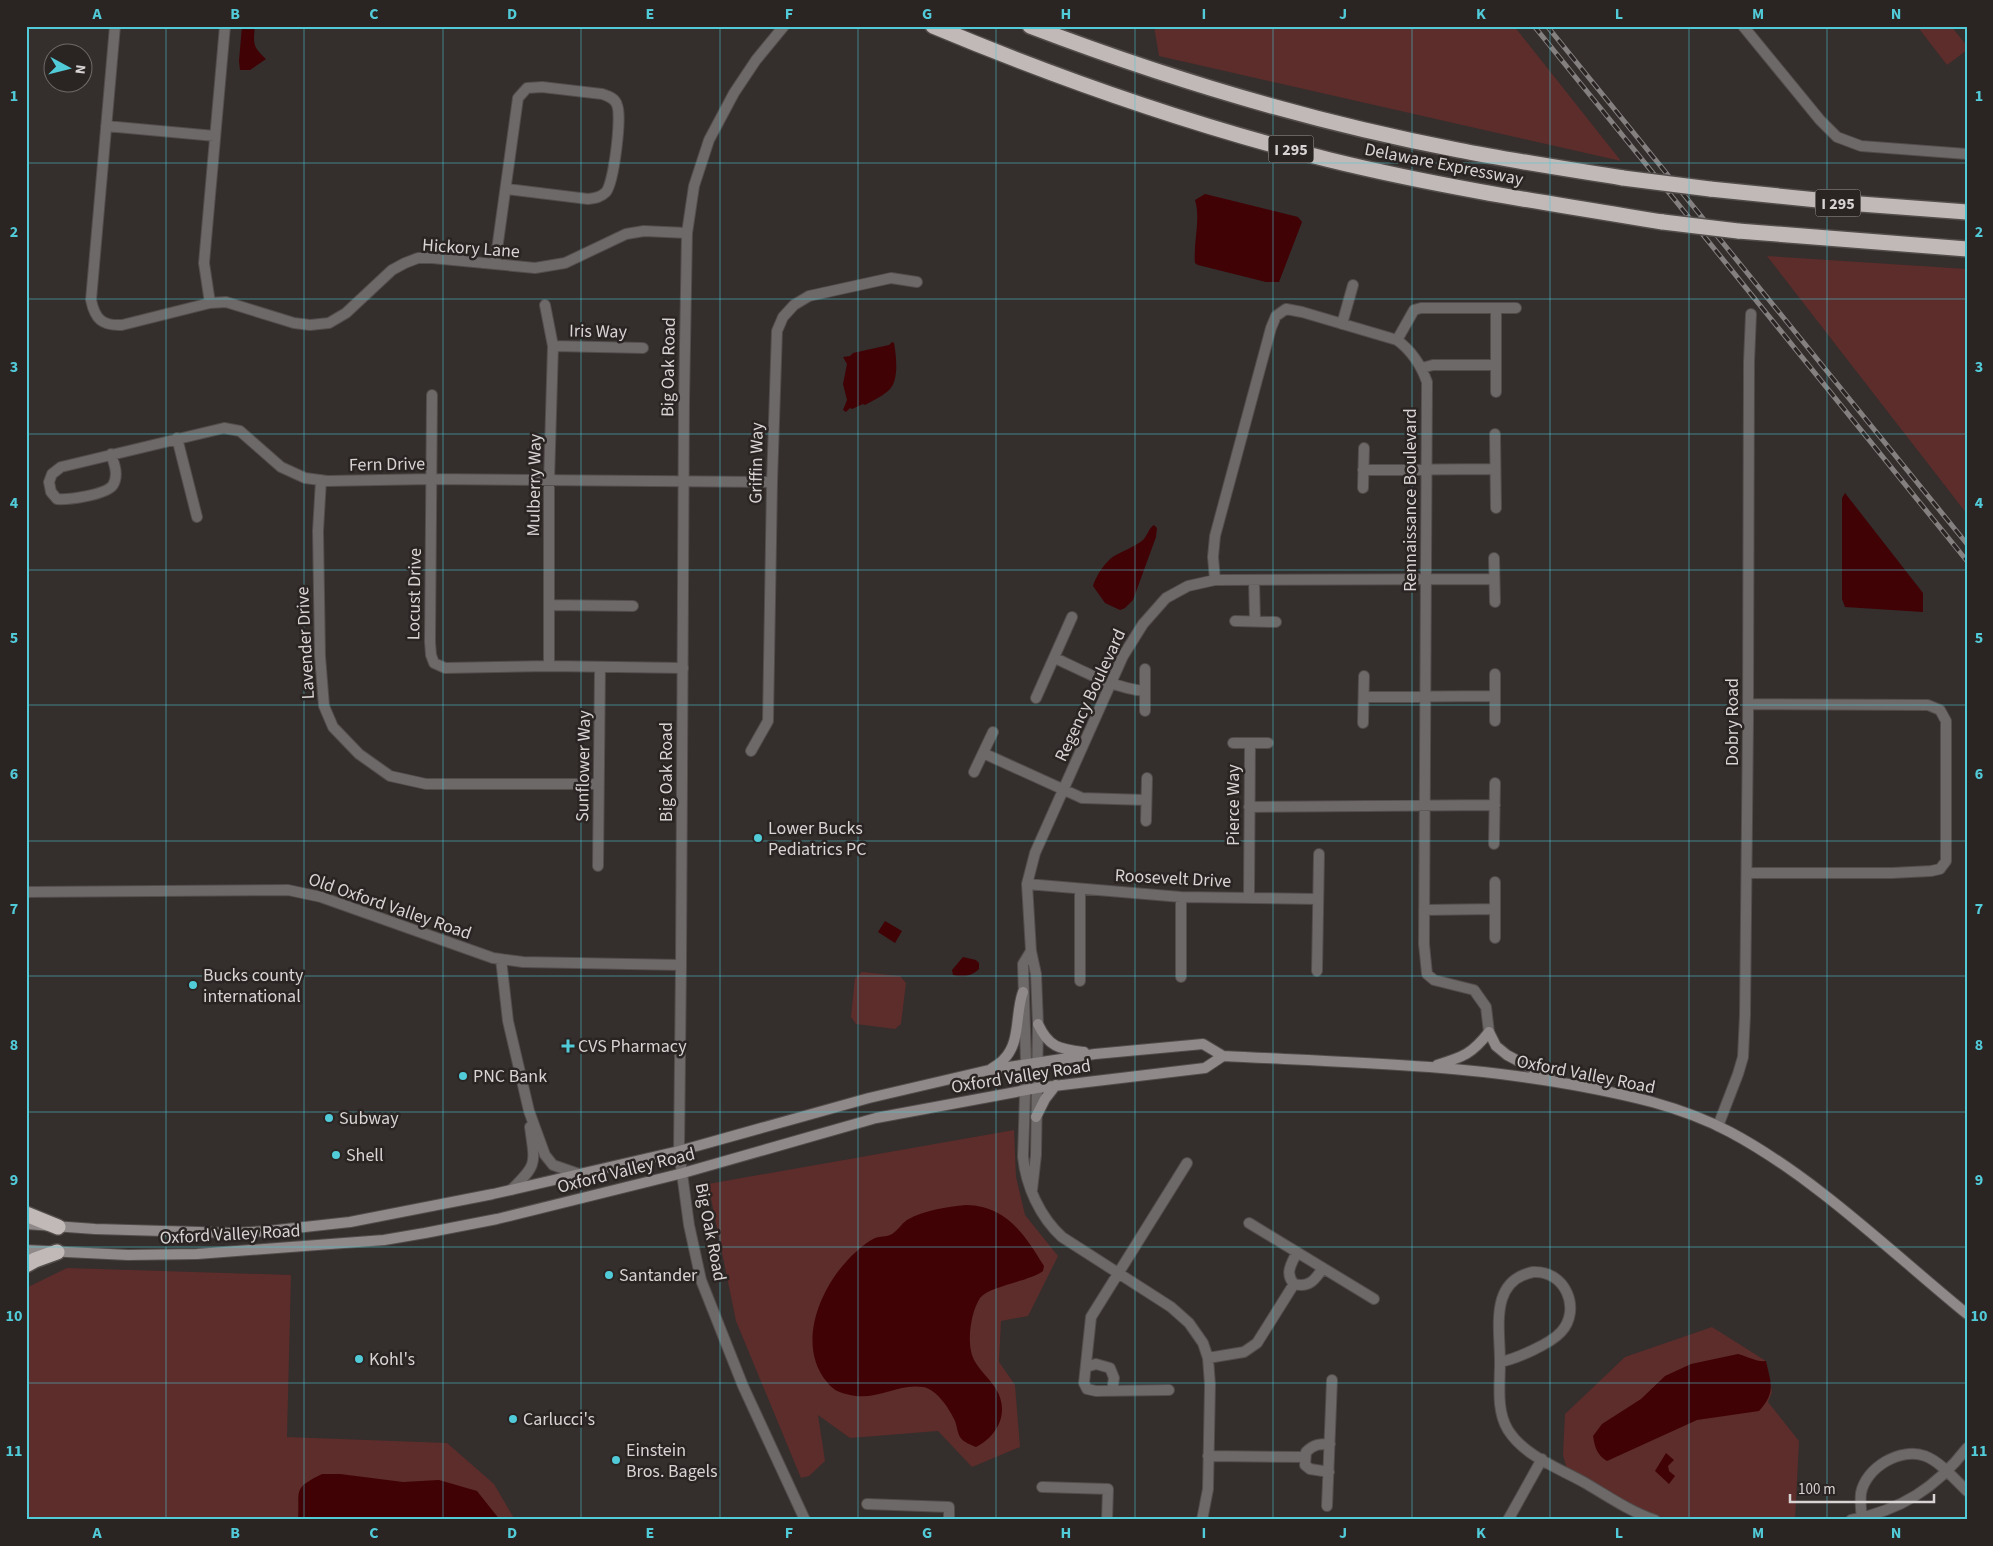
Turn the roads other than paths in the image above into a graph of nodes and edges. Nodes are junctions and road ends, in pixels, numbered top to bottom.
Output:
1 (115, 26) edge
2 (225, 26) edge
3 (784, 26) edge
4 (933, 26) edge
5 (1030, 26) edge
6 (1743, 26) edge
7 (106, 126) junction
8 (215, 136) junction
9 (1967, 154) edge
10 (506, 189) junction
11 (1967, 212) edge
12 (687, 233) junction
13 (1967, 248) edge
14 (496, 264) junction
15 (917, 282) dead end
16 (1353, 285) dead end
17 (210, 303) junction
18 (545, 304) dead end
19 (1496, 308) junction
20 (1516, 308) dead end
21 (1751, 314) dead end
22 (1342, 324) junction
23 (1397, 340) junction
24 (553, 346) junction
25 (643, 348) dead end
26 (1496, 365) junction
27 (1422, 368) junction
28 (1496, 392) dead end
29 (432, 395) dead end
30 (1496, 434) dead end
31 (177, 438) junction
32 (1364, 448) dead end
33 (111, 454) junction
34 (1426, 469) junction
35 (1495, 469) junction
36 (1363, 470) junction
37 (432, 479) junction
38 (321, 480) junction
39 (549, 481) junction
40 (684, 482) junction
41 (772, 482) junction
42 (1363, 488) dead end
43 (1496, 508) dead end
44 (197, 517) dead end
45 (1494, 558) dead end
46 (1494, 579) junction
47 (1215, 580) junction
48 (1254, 580) junction
49 (1426, 580) junction
50 (1495, 602) dead end
51 (549, 606) junction
52 (633, 606) dead end
53 (1072, 617) dead end
54 (1235, 621) dead end
55 (1255, 621) junction
56 (1276, 622) dead end
57 (1054, 658) junction
58 (549, 666) junction
59 (600, 666) junction
60 (683, 668) junction
61 (1145, 670) dead end
62 (1494, 674) dead end
63 (1364, 676) dead end
64 (1111, 683) junction
65 (1145, 691) junction
66 (1425, 696) junction
67 (1495, 696) junction
68 (1364, 697) junction
69 (1036, 698) dead end
70 (1748, 704) junction
71 (1145, 711) dead end
72 (1495, 721) dead end
73 (1364, 723) dead end
74 (993, 732) dead end
75 (1268, 743) dead end
76 (1233, 744) dead end
77 (1250, 744) junction
78 (751, 750) dead end
79 (983, 753) junction
80 (974, 772) dead end
81 (1147, 778) dead end
82 (1495, 783) dead end
83 (599, 784) junction
84 (1064, 789) junction
85 (1146, 800) junction
86 (1495, 805) junction
87 (1425, 806) junction
88 (1249, 807) junction
89 (1146, 821) dead end
90 (1494, 844) dead end
91 (1319, 854) dead end
92 (598, 866) dead end
93 (1747, 873) junction
94 (1495, 882) dead end
95 (1027, 884) junction
96 (1080, 889) junction
97 (26, 892) edge
98 (1181, 897) junction
99 (1249, 897) junction
100 (1318, 899) junction
101 (1495, 909) junction
102 (1424, 910) junction
103 (1495, 938) dead end
104 (1031, 951) junction
105 (501, 959) junction
106 (681, 965) junction
107 (1317, 971) dead end
108 (1182, 976) dead end
109 (1080, 981) dead end
110 (1023, 992) junction
111 (1038, 1024) junction
112 (1489, 1032) junction
113 (1095, 1054) junction
114 (1223, 1056) junction
115 (1038, 1062) junction
116 (1026, 1063) junction
117 (1432, 1067) junction
118 (989, 1070) junction
119 (1557, 1082) junction
120 (1056, 1085) junction
121 (1037, 1088) junction
122 (1025, 1090) junction
123 (529, 1112) junction
124 (1036, 1117) junction
125 (1718, 1126) junction
126 (679, 1151) junction
127 (1187, 1163) dead end
128 (683, 1173) junction
129 (578, 1174) junction
130 (511, 1190) junction
131 (1032, 1190) junction
132 (26, 1214) edge
133 (1249, 1223) dead end
134 (26, 1224) edge
135 (58, 1227) junction
136 (26, 1250) edge
137 (57, 1252) junction
138 (1297, 1252) junction
139 (26, 1265) edge
140 (1323, 1268) junction
141 (1117, 1273) junction
142 (1294, 1284) junction
143 (1374, 1299) dead end
144 (1967, 1314) edge
145 (1208, 1358) junction
146 (1500, 1362) junction
147 (1086, 1367) junction
148 (1332, 1380) dead end
149 (1169, 1390) dead end
150 (1112, 1391) junction
151 (1330, 1444) junction
152 (1967, 1448) edge
153 (1208, 1456) junction
154 (1305, 1458) junction
155 (1542, 1459) junction
156 (1329, 1472) junction
157 (1947, 1472) junction
158 (1042, 1487) dead end
159 (1967, 1491) edge
160 (867, 1504) dead end
161 (1327, 1506) dead end
162 (1858, 1519) edge
163 (804, 1520) edge
164 (949, 1520) edge
165 (1107, 1520) edge
166 (1202, 1520) edge
167 (1508, 1520) edge
168 (1655, 1520) edge

1 - 7 street, Hickory Lane
2 - 8 street
3 - 12 street, Big Oak Road
4 - 13 highway, Delaware Expressway / I 295, bridge
5 - 11 highway, Delaware Expressway / I 295, bridge
6 - 9 street
7 - 8 street
7 - 17 street, Hickory Lane
8 - 17 street
10 - 10 street
10 - 14 street
12 - 14 street, Hickory Lane
12 - 40 street, Big Oak Road
14 - 17 street, Hickory Lane
15 - 41 street, Griffin Way
16 - 22 street
18 - 24 street, Mulberry Way
19 - 20 street
19 - 23 street
19 - 26 street
21 - 70 street, Dobry Road
22 - 23 street, Rennaissance Boulevard
22 - 47 street, Rennaissance Boulevard
23 - 27 street, Rennaissance Boulevard
24 - 25 street, Iris Way
24 - 39 street, Mulberry Way
26 - 27 street
26 - 28 street
27 - 34 street, Rennaissance Boulevard
29 - 37 street, Locust Drive
30 - 35 street
31 - 33 street, Fern Drive
31 - 38 street, Fern Drive
31 - 44 street
32 - 36 street
33 - 33 street, Fern Drive
34 - 35 street
34 - 36 street
34 - 49 street, Rennaissance Boulevard
35 - 43 street
36 - 42 street
37 - 38 street, Fern Drive
37 - 39 street, Fern Drive
37 - 58 street, Locust Drive
38 - 83 street, Lavender Drive
39 - 40 street, Fern Drive
39 - 51 street, Mulberry Way
40 - 41 street, Fern Drive
40 - 60 street, Big Oak Road
41 - 78 street, Griffin Way
45 - 46 street
46 - 49 street, Regency Boulevard
46 - 50 street
47 - 48 street, Regency Boulevard
47 - 64 street, Regency Boulevard
48 - 49 street, Regency Boulevard
48 - 55 street
49 - 66 street, Rennaissance Boulevard
51 - 52 street
51 - 58 street, Mulberry Way
53 - 57 street
54 - 55 street
55 - 56 street
57 - 64 street
57 - 69 street
58 - 59 street, Locust Drive
59 - 60 street, Locust Drive
59 - 83 street, Sunflower Way
60 - 106 street, Big Oak Road
61 - 65 street
62 - 67 street
63 - 68 street
64 - 65 street
64 - 84 street, Regency Boulevard
65 - 71 street
66 - 67 street
66 - 68 street
66 - 87 street, Rennaissance Boulevard
67 - 72 street
68 - 73 street
70 - 93 street, Dobry Road
70 - 93 street
74 - 79 street
75 - 77 street
76 - 77 street
77 - 88 street, Pierce Way
79 - 80 street
79 - 84 street
81 - 85 street
82 - 86 street
83 - 92 street, Sunflower Way
84 - 85 street
84 - 95 street, Regency Boulevard
85 - 89 street
86 - 87 street
86 - 90 street
87 - 88 street
87 - 102 street, Rennaissance Boulevard
88 - 99 street, Pierce Way
91 - 100 street
93 - 125 street, Dobry Road
94 - 101 street
95 - 96 street, Roosevelt Drive
95 - 104 street, Regency Boulevard
96 - 98 street, Roosevelt Drive
96 - 109 street
97 - 105 street, Old Oxford Valley Road
98 - 99 street, Roosevelt Drive
98 - 108 street
99 - 100 street, Roosevelt Drive
100 - 107 street
101 - 102 street
101 - 103 street
102 - 112 street, Rennaissance Boulevard
104 - 110 street, Regency Boulevard
104 - 111 street, Regency Boulevard
105 - 106 street, Old Oxford Valley Road
105 - 123 street
106 - 126 street, Big Oak Road
110 - 116 street, Regency Boulevard
110 - 118 main road
111 - 113 main road
111 - 115 street, Regency Boulevard
112 - 117 main road
112 - 119 main road
113 - 114 main road, Oxford Valley Road
113 - 115 main road, Oxford Valley Road
114 - 117 main road, Oxford Valley Road
114 - 120 main road, Oxford Valley Road
115 - 116 main road, Oxford Valley Road
115 - 121 street, Regency Boulevard
116 - 118 main road, Oxford Valley Road
116 - 122 street, Regency Boulevard
117 - 119 main road, Oxford Valley Road
118 - 126 main road, Oxford Valley Road
119 - 125 main road, Oxford Valley Road
120 - 121 main road, Oxford Valley Road
120 - 124 main road
121 - 122 main road, Oxford Valley Road
121 - 124 street, Regency Boulevard
122 - 128 main road, Oxford Valley Road
122 - 131 street, Regency Boulevard
123 - 129 street
123 - 130 street
124 - 131 street, Regency Boulevard
125 - 144 main road, Oxford Valley Road
126 - 128 street, Big Oak Road
126 - 129 main road, Oxford Valley Road
127 - 141 street
128 - 137 main road, Oxford Valley Road
128 - 163 street, Big Oak Road
129 - 130 main road, Oxford Valley Road
130 - 135 main road, Oxford Valley Road
131 - 141 street, Regency Boulevard
132 - 135 highway
133 - 138 street
134 - 135 main road, Oxford Valley Road
136 - 137 main road, Oxford Valley Road
137 - 139 highway
138 - 140 street
138 - 142 street
140 - 142 street
140 - 143 street
141 - 145 street, Regency Boulevard
141 - 147 street
142 - 145 street
145 - 153 street
146 - 146 street
146 - 155 street
147 - 150 street
147 - 150 street
148 - 151 street
149 - 150 street
151 - 154 street
151 - 156 street
152 - 157 street
153 - 154 street
153 - 166 street
154 - 156 street
155 - 167 street
155 - 168 street
156 - 161 street
157 - 159 street
157 - 162 street
157 - 162 street
158 - 165 street
160 - 164 street

